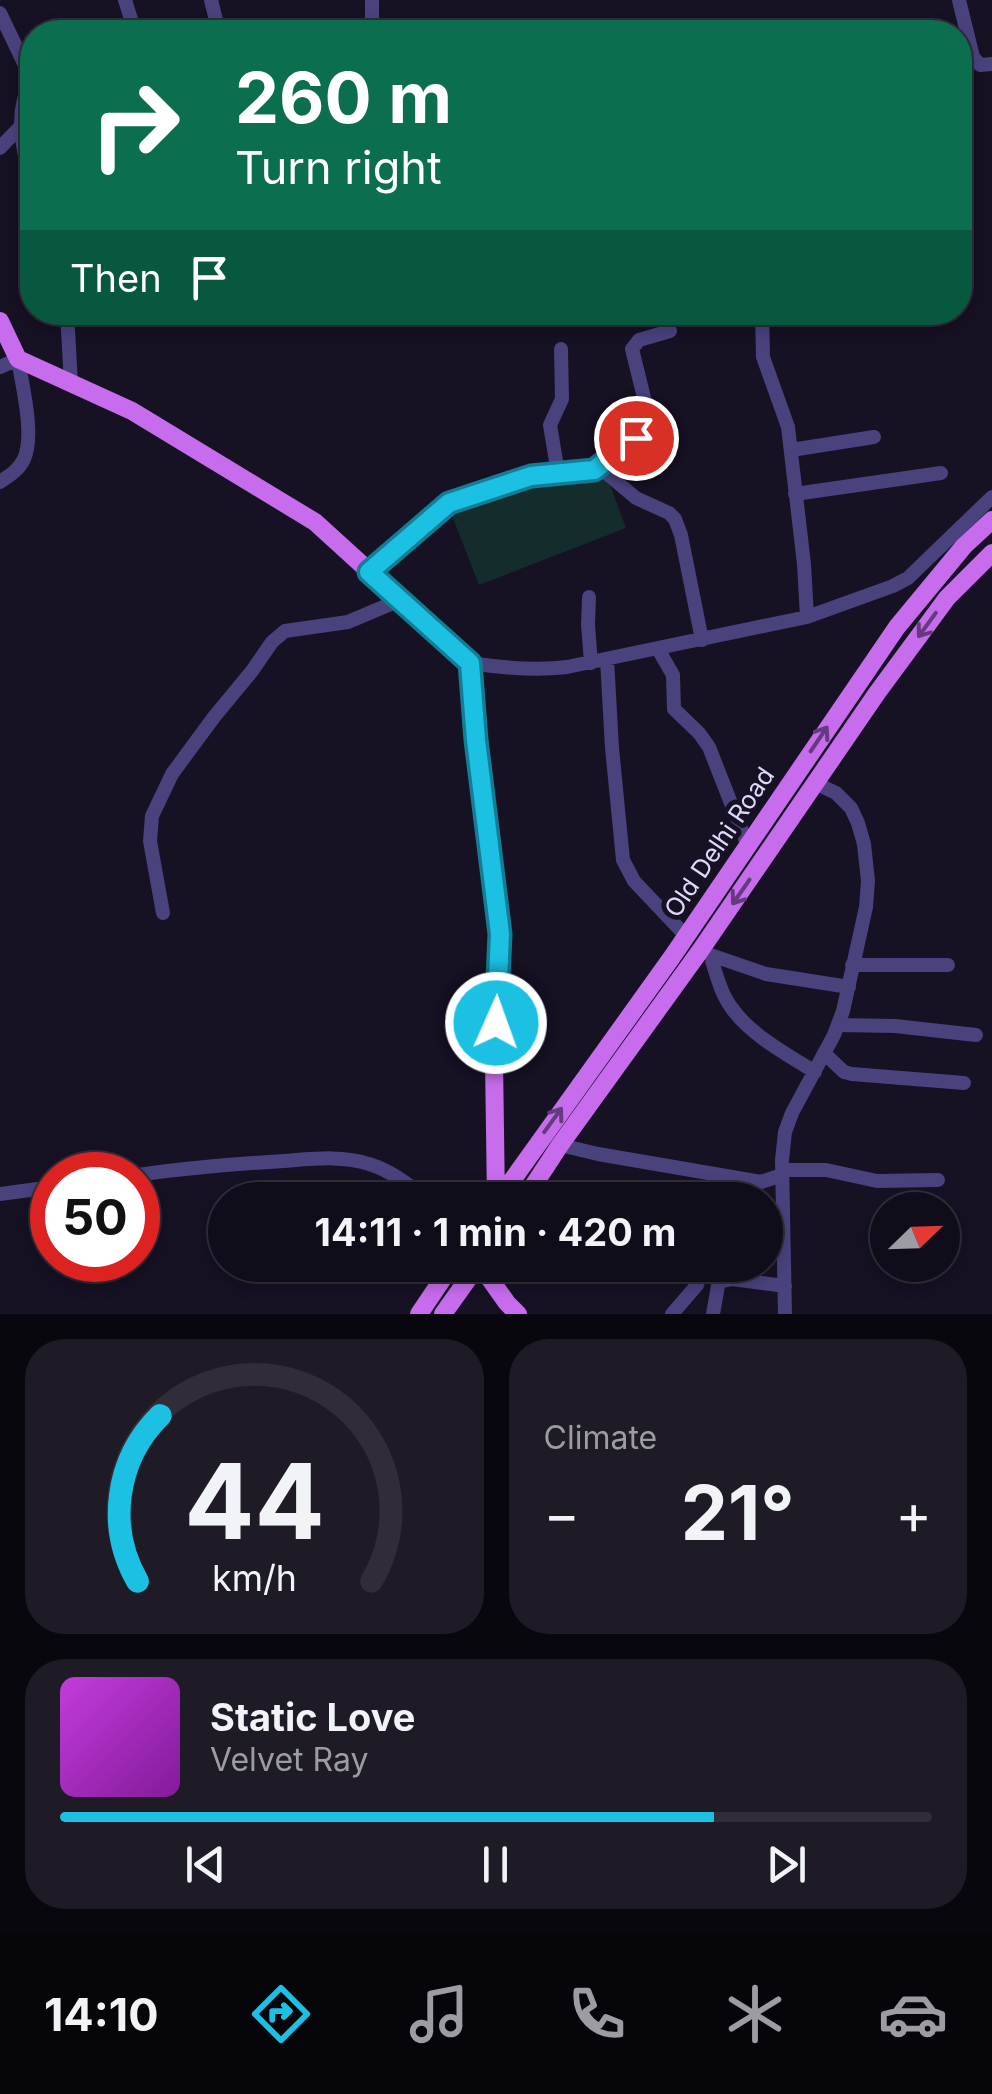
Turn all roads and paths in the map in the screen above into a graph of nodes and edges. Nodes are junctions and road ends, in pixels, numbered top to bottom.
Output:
1 (0, 12) edge
2 (972, 53) edge
3 (20, 55) edge
4 (992, 64) edge
5 (20, 127) edge
6 (0, 148) edge
7 (0, 321) edge
8 (68, 325) edge
9 (762, 325) edge
10 (670, 331) dead end
11 (561, 348) dead end
12 (9, 363) edge
13 (71, 384) junction
14 (874, 437) dead end
15 (791, 450) junction
16 (594, 470) junction
17 (558, 472) junction
18 (941, 473) dead end
19 (0, 482) edge
20 (796, 494) junction
21 (992, 497) edge
22 (992, 520) edge
23 (992, 553) edge
24 (369, 572) junction
25 (589, 597) dead end
26 (400, 600) junction
27 (807, 617) junction
28 (702, 640) junction
29 (658, 649) junction
30 (607, 660) junction
31 (470, 663) junction
32 (591, 663) junction
33 (815, 783) junction
34 (748, 844) junction
35 (163, 913) dead end
36 (686, 936) junction
37 (705, 953) junction
38 (852, 965) junction
39 (948, 965) dead end
40 (849, 987) junction
41 (838, 1025) junction
42 (976, 1036) dead end
43 (824, 1054) junction
44 (815, 1072) junction
45 (964, 1083) dead end
46 (560, 1146) junction
47 (160, 1172) edge
48 (782, 1172) junction
49 (723, 1176) junction
50 (938, 1180) dead end
51 (404, 1182) edge
52 (497, 1182) edge
53 (510, 1182) edge
54 (536, 1182) edge
55 (722, 1182) edge
56 (30, 1190) edge
57 (0, 1194) edge
58 (441, 1282) edge
59 (467, 1282) edge
60 (492, 1282) edge
61 (698, 1282) edge
62 (785, 1286) junction
63 (419, 1314) edge
64 (444, 1314) edge
65 (518, 1314) edge
66 (672, 1314) edge
67 (713, 1314) edge
68 (785, 1314) edge

1 - 3 street
2 - 4 street
5 - 6 street
7 - 12 main road
8 - 13 street
9 - 15 street
10 - 16 street
11 - 17 street
12 - 13 main road
12 - 19 street
13 - 24 main road
14 - 15 street
15 - 20 street
16 - 17 street
16 - 28 street
17 - 24 street
18 - 20 street
20 - 27 street
21 - 27 street
34 -> 22 main road, Old Delhi Road
23 -> 33 main road, Old Delhi Road
24 - 26 main road
25 - 32 street
26 - 31 main road
26 - 35 street
27 - 28 street
28 - 29 street
29 - 30 street
29 - 34 street
30 - 32 street
30 - 36 street
31 - 32 street
31 - 52 main road
33 -> 37 main road, Old Delhi Road
33 - 38 street
34 - 36 main road, Old Delhi Road
53 -> 36 main road, Old Delhi Road
37 - 40 street
37 - 44 street
37 - 46 main road, Old Delhi Road
38 - 39 street
38 - 40 street
40 - 41 street
41 - 42 street
41 - 43 street
43 - 44 street
43 - 45 street
44 - 48 street
46 - 49 street
46 - 54 main road, Old Delhi Road
47 - 51 street
48 - 49 street
48 - 50 street
48 - 62 street
49 - 55 street
56 - 57 street
58 - 63 main road
59 - 64 main road
60 - 65 main road
61 - 66 street
62 - 67 street
62 - 68 street

